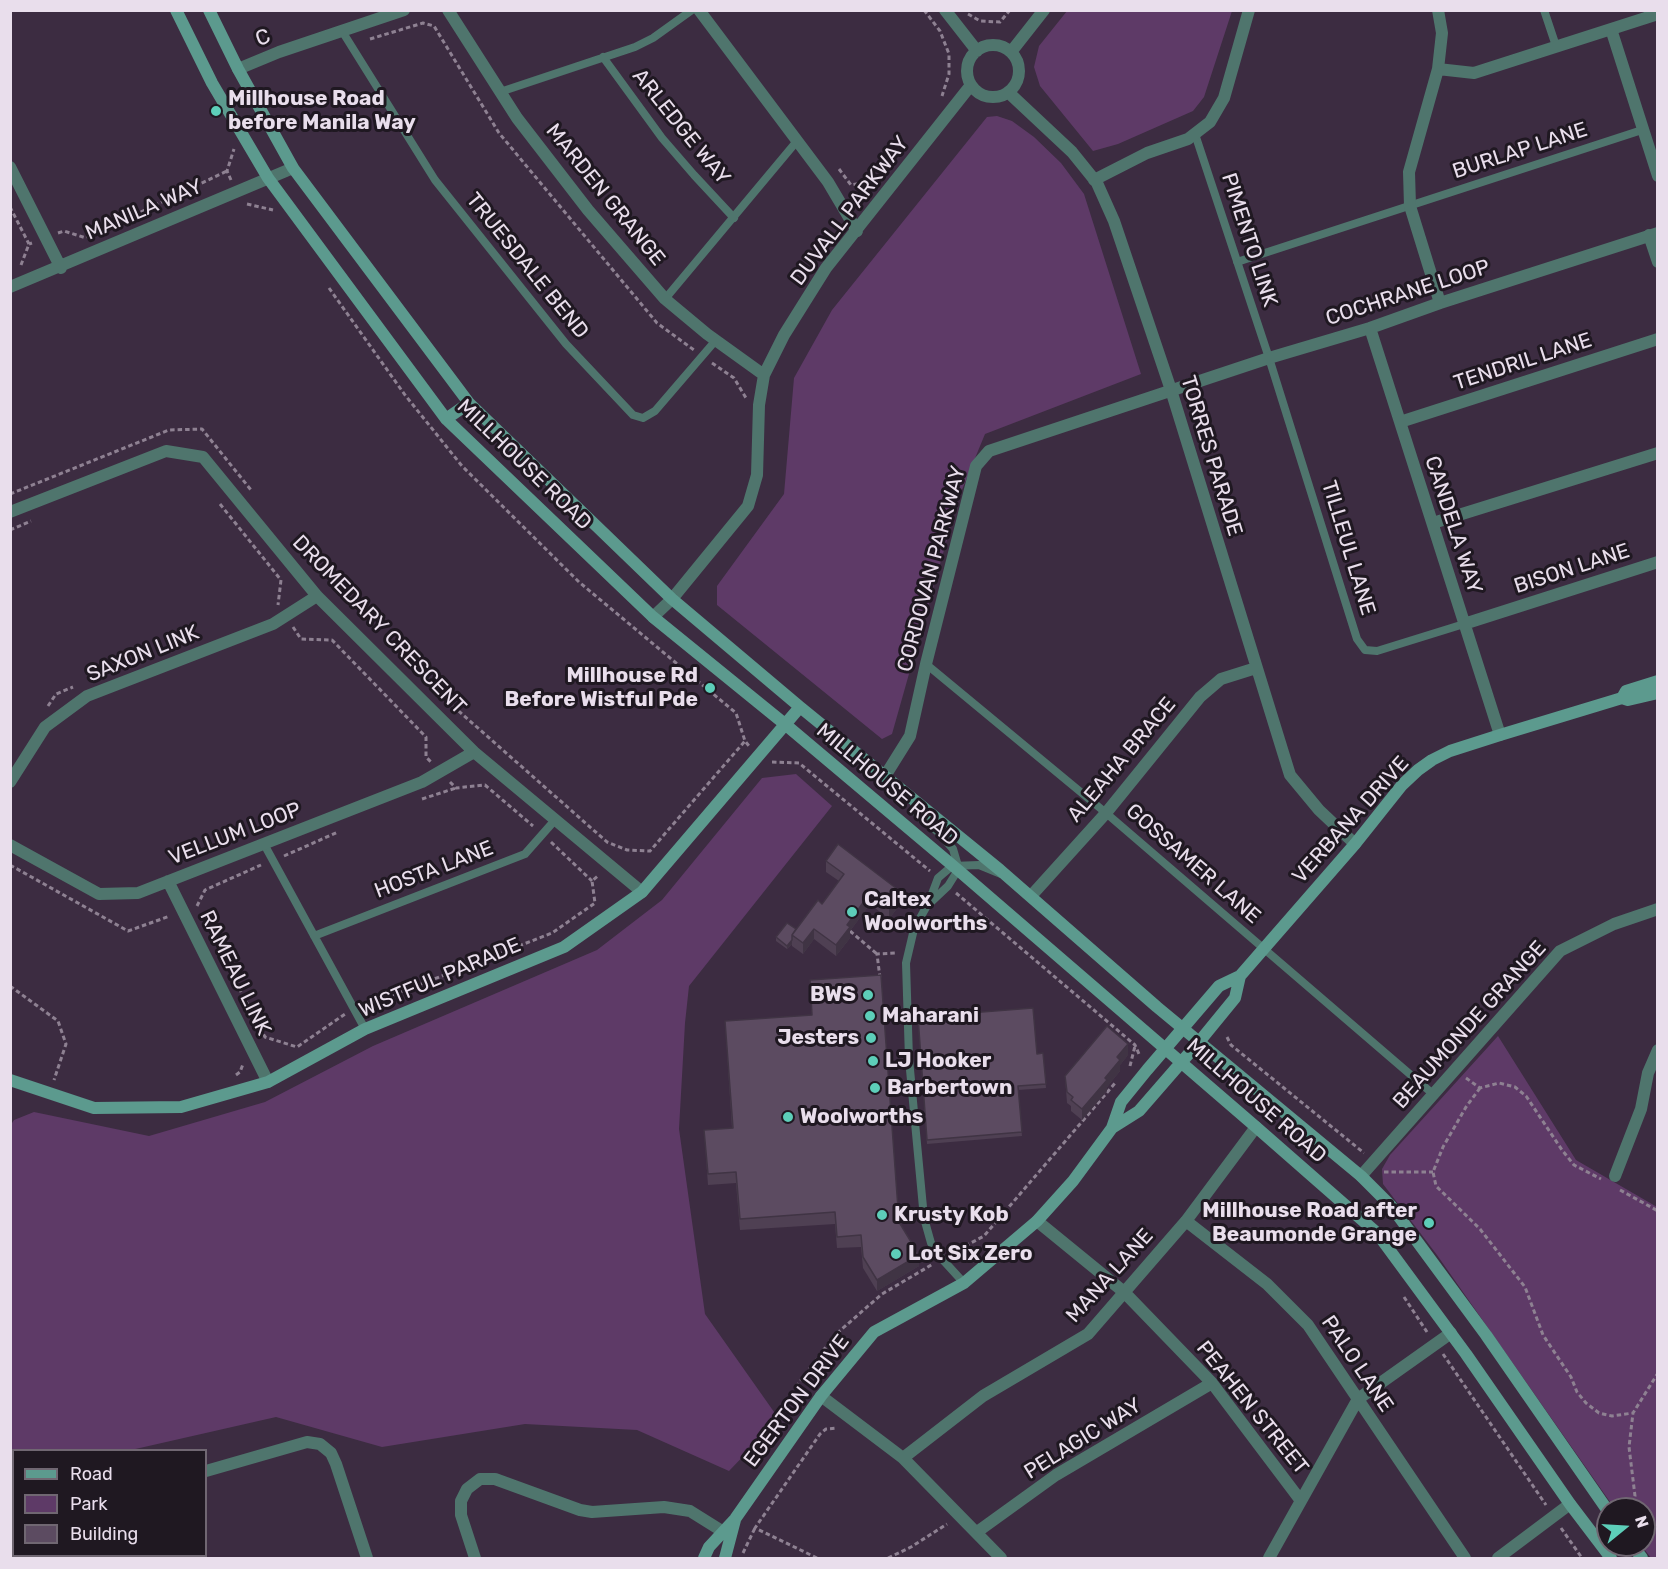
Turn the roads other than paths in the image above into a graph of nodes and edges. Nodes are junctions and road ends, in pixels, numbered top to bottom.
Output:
1 (176, 10) edge
2 (209, 10) edge
3 (404, 10) edge
4 (448, 10) edge
5 (692, 10) edge
6 (699, 10) edge
7 (945, 10) edge
8 (1044, 10) edge
9 (1249, 10) edge
10 (1438, 10) edge
11 (1544, 10) edge
12 (1654, 14) edge
13 (1611, 29) junction
14 (342, 32) junction
15 (1556, 46) junction
16 (977, 51) junction
17 (1011, 52) junction
18 (603, 57) junction
19 (238, 69) junction
20 (1438, 69) junction
21 (971, 85) junction
22 (500, 92) junction
23 (1008, 92) junction
24 (1642, 130) junction
25 (1195, 134) junction
26 (797, 141) junction
27 (10, 166) edge
28 (293, 168) junction
29 (1658, 176) edge
30 (268, 178) junction
31 (1094, 180) junction
32 (1410, 206) junction
33 (734, 218) junction
34 (857, 231) junction
35 (1653, 234) edge
36 (1237, 262) junction
37 (1658, 262) edge
38 (61, 268) junction
39 (10, 287) edge
40 (665, 299) junction
41 (1440, 303) junction
42 (1370, 328) junction
43 (1658, 339) edge
44 (716, 340) junction
45 (1269, 358) junction
46 (764, 375) junction
47 (1171, 390) junction
48 (469, 403) junction
49 (446, 419) junction
50 (1400, 422) junction
51 (1658, 453) edge
52 (10, 512) edge
53 (1433, 523) junction
54 (1658, 562) edge
55 (317, 596) junction
56 (672, 599) junction
57 (653, 617) junction
58 (1464, 624) junction
59 (926, 664) junction
60 (1256, 668) junction
61 (1658, 681) edge
62 (1658, 693) edge
63 (1622, 698) junction
64 (800, 707) junction
65 (786, 725) junction
66 (1500, 735) junction
67 (474, 752) junction
68 (885, 776) junction
69 (10, 782) edge
70 (912, 798) junction
71 (1106, 813) junction
72 (555, 820) junction
73 (264, 844) junction
74 (1355, 844) junction
75 (10, 845) edge
76 (956, 868) junction
77 (1007, 876) junction
78 (168, 881) junction
79 (642, 892) junction
80 (1031, 896) junction
81 (929, 903) junction
82 (1658, 909) edge
83 (314, 936) junction
84 (1263, 948) junction
85 (1240, 976) junction
86 (364, 1029) junction
87 (1183, 1029) junction
88 (1199, 1042) junction
89 (1166, 1049) junction
90 (1658, 1050) edge
91 (1182, 1063) junction
92 (10, 1080) edge
93 (268, 1082) junction
94 (1433, 1094) junction
95 (1256, 1127) junction
96 (1112, 1128) junction
97 (1361, 1176) junction
98 (1615, 1176) dead end
99 (1037, 1221) junction
100 (1186, 1221) junction
101 (964, 1282) junction
102 (1124, 1292) junction
103 (1451, 1333) junction
104 (1212, 1383) junction
105 (821, 1396) junction
106 (1358, 1399) junction
107 (903, 1458) junction
108 (207, 1471) edge
109 (1598, 1497) edge
110 (1301, 1500) junction
111 (1570, 1504) junction
112 (977, 1533) junction
113 (727, 1534) junction
114 (367, 1558) edge
115 (475, 1558) edge
116 (704, 1558) edge
117 (725, 1558) edge
118 (1001, 1558) edge
119 (1269, 1558) edge
120 (1465, 1558) edge
121 (1498, 1558) edge
122 (1611, 1558) edge

1 - 30 main road, MILLHOUSE ROAD
2 - 19 main road, MILLHOUSE ROAD
3 - 14 street, C
4 - 22 street, MARDEN GRANGE
5 - 18 lane
6 - 26 street
7 - 16 street
8 - 17 street
9 - 25 street
10 - 20 street
11 - 15 lane
12 - 13 street
13 - 15 street
13 - 24 street
14 - 19 street, C
14 - 44 lane, TRUESDALE BEND
15 - 20 street
16 - 17 street
16 - 21 street
17 - 23 street
18 - 22 lane
18 - 33 lane, ARLEDGE WAY
19 - 28 main road, MILLHOUSE ROAD
20 - 32 street
21 - 23 street
21 - 34 street, DUVALL PARKWAY
22 - 40 street, MARDEN GRANGE
23 - 31 street, TORRES PARADE
24 - 29 street
24 - 32 lane, BURLAP LANE
25 - 31 street
25 - 36 lane, PIMENTO LINK
26 - 33 lane
26 - 34 street
27 - 38 street
28 - 30 street, MANILA WAY
28 - 48 main road, MILLHOUSE ROAD
30 - 38 street, MANILA WAY
30 - 49 main road, MILLHOUSE ROAD
31 - 47 street, TORRES PARADE
32 - 36 lane, BURLAP LANE
32 - 41 street
33 - 40 lane
34 - 46 street, DUVALL PARKWAY
35 - 37 street
35 - 41 street, COCHRANE LOOP
36 - 45 lane, PIMENTO LINK
38 - 39 street, MANILA WAY
40 - 44 street, MARDEN GRANGE
41 - 42 street, COCHRANE LOOP
42 - 45 street, COCHRANE LOOP
42 - 50 street, CANDELA WAY
43 - 50 street, TENDRIL LANE
44 - 46 street, MARDEN GRANGE
45 - 47 street, COCHRANE LOOP
45 - 58 lane, TILLEUL LANE
46 - 56 street, DUVALL PARKWAY
47 - 59 street, CORDOVAN PARKWAY
47 - 60 street, TORRES PARADE
48 - 49 main road
48 - 56 main road, MILLHOUSE ROAD
49 - 57 main road, MILLHOUSE ROAD
50 - 53 street, CANDELA WAY
51 - 53 street
52 - 55 street, DROMEDARY CRESCENT
53 - 58 street, CANDELA WAY
54 - 58 street, BISON LANE
55 - 67 street, DROMEDARY CRESCENT
55 - 69 street, SAXON LINK
56 - 57 street, DUVALL PARKWAY
56 - 64 main road, MILLHOUSE ROAD
57 - 65 main road, MILLHOUSE ROAD
58 - 66 street, CANDELA WAY
59 - 68 street, CORDOVAN PARKWAY
59 - 71 lane, GOSSAMER LANE
60 - 71 street, ALEAHA BRACE
60 - 74 street, TORRES PARADE
61 - 63 main road, VERBANA DRIVE
62 - 63 main road, VERBANA DRIVE
63 - 66 main road, VERBANA DRIVE
64 - 65 main road, WISTFUL PARADE
64 - 68 main road, MILLHOUSE ROAD
65 - 76 main road, MILLHOUSE ROAD
65 - 79 main road, WISTFUL PARADE
66 - 74 main road, VERBANA DRIVE
67 - 72 street, DROMEDARY CRESCENT
67 - 73 street, VELLUM LOOP
68 - 70 main road, MILLHOUSE ROAD
70 - 76 lane
70 - 77 main road, MILLHOUSE ROAD
71 - 80 street, ALEAHA BRACE
71 - 84 lane, GOSSAMER LANE
72 - 79 street, DROMEDARY CRESCENT
72 - 83 lane, HOSTA LANE
73 - 78 street, VELLUM LOOP
73 - 83 lane
74 - 84 main road, VERBANA DRIVE
75 - 78 street, VELLUM LOOP
76 - 77 lane
76 - 81 lane
76 - 81 lane
76 - 89 main road, MILLHOUSE ROAD
77 - 80 main road, MILLHOUSE ROAD
78 - 93 street, RAMEAU LINK
79 - 86 main road, WISTFUL PARADE
80 - 87 main road, MILLHOUSE ROAD
81 - 101 lane
82 - 94 street, BEAUMONDE GRANGE
83 - 86 lane
84 - 85 main road, VERBANA DRIVE
84 - 94 lane, GOSSAMER LANE
85 - 87 main road, VERBANA DRIVE
85 - 88 main road, VERBANA DRIVE
86 - 93 main road, WISTFUL PARADE
87 - 88 main road, MILLHOUSE ROAD
87 - 89 main road, VERBANA DRIVE
88 - 91 main road, VERBANA DRIVE
88 - 97 main road, MILLHOUSE ROAD
89 - 91 main road, MILLHOUSE ROAD
89 - 96 main road, EGERTON DRIVE
90 - 98 street
91 - 95 main road, MILLHOUSE ROAD
91 - 96 main road, EGERTON DRIVE
92 - 93 main road, WISTFUL PARADE
94 - 97 street, BEAUMONDE GRANGE
95 - 100 street, MANA LANE
95 - 103 main road, MILLHOUSE ROAD
96 - 99 main road, EGERTON DRIVE
97 - 109 main road, MILLHOUSE ROAD
99 - 101 main road, EGERTON DRIVE
99 - 102 street, PEAHEN STREET
100 - 102 street, MANA LANE
100 - 106 street, PALO LANE
101 - 105 main road, EGERTON DRIVE
102 - 104 street, PEAHEN STREET
102 - 107 street, MANA LANE
103 - 106 street
103 - 111 main road, MILLHOUSE ROAD
104 - 110 street, PEAHEN STREET
104 - 112 street, PELAGIC WAY
105 - 107 street
105 - 113 main road, EGERTON DRIVE
106 - 110 street
106 - 120 street, PALO LANE
107 - 112 street
108 - 114 street
110 - 119 street
111 - 121 street
111 - 122 main road, MILLHOUSE ROAD
112 - 118 street
113 - 115 street
113 - 116 main road, EGERTON DRIVE
113 - 117 main road, EGERTON DRIVE

